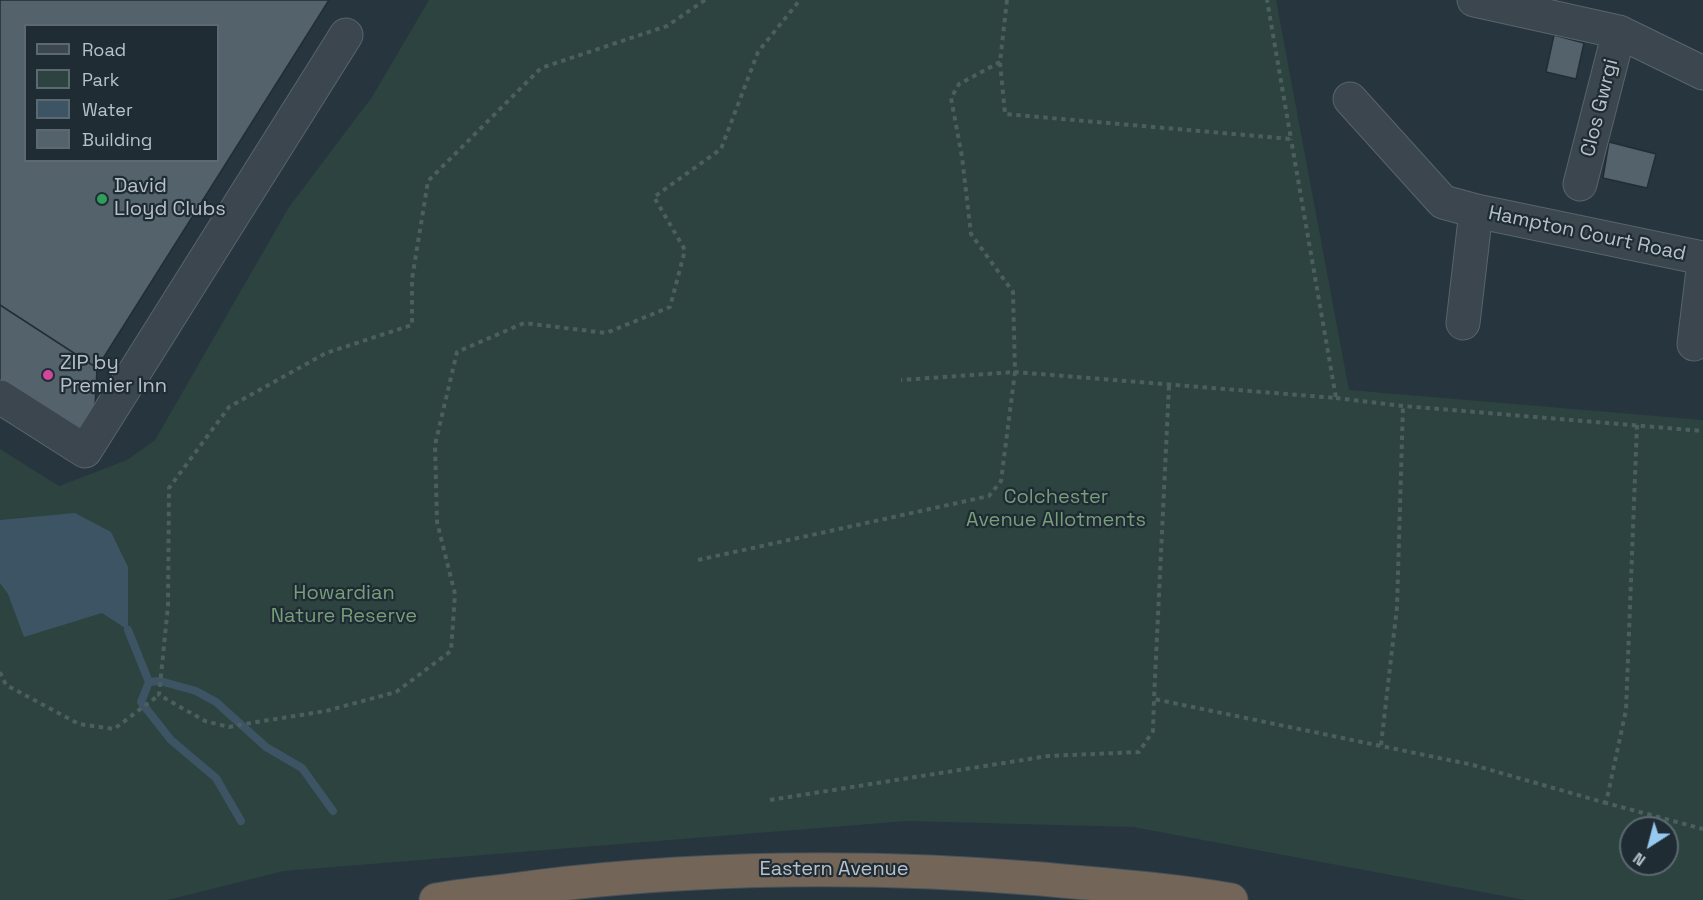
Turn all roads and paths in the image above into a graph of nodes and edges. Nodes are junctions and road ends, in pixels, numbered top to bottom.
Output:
1 (705, 0) edge
2 (800, 0) edge
3 (1007, 0) edge
4 (1268, 0) edge
5 (1474, 0) edge
6 (1517, 5) edge
7 (1619, 32) junction
8 (346, 35) dead end
9 (1000, 62) junction
10 (1703, 73) edge
11 (1350, 99) dead end
12 (1291, 139) junction
13 (1580, 184) dead end
14 (1476, 211) junction
15 (1703, 258) edge
16 (1703, 270) edge
17 (1463, 323) dead end
18 (1694, 344) dead end
19 (1015, 372) junction
20 (901, 380) dead end
21 (1169, 386) junction
22 (0, 397) edge
23 (1336, 398) junction
24 (1403, 406) junction
25 (1637, 425) junction
26 (1703, 431) edge
27 (698, 560) dead end
28 (0, 672) edge
29 (159, 695) junction
30 (1154, 699) junction
31 (1381, 745) junction
32 (770, 800) dead end
33 (1606, 802) junction
34 (1703, 829) edge
35 (436, 900) edge
36 (1231, 900) edge

1 - 29 path
2 - 29 path
3 - 9 path
4 - 12 path
5 - 6 street, Clos Gwrgi
6 - 7 street, Clos Gwrgi
7 - 10 street, Clos Gwrgi
7 - 13 street, Clos Gwrgi
8 - 22 street
9 - 12 path
9 - 19 path
11 - 14 street
12 - 23 path
14 - 15 street, Hampton Court Road
14 - 17 street, Hampton Court Road
16 - 18 street
19 - 20 path
19 - 21 path
19 - 27 path
21 - 23 path
21 - 30 path
23 - 24 path
24 - 25 path
24 - 31 path
25 - 26 path
25 - 33 path
28 - 29 path
30 - 31 path
30 - 32 path
31 - 33 path
33 - 34 path
35 - 36 highway, Eastern Avenue

